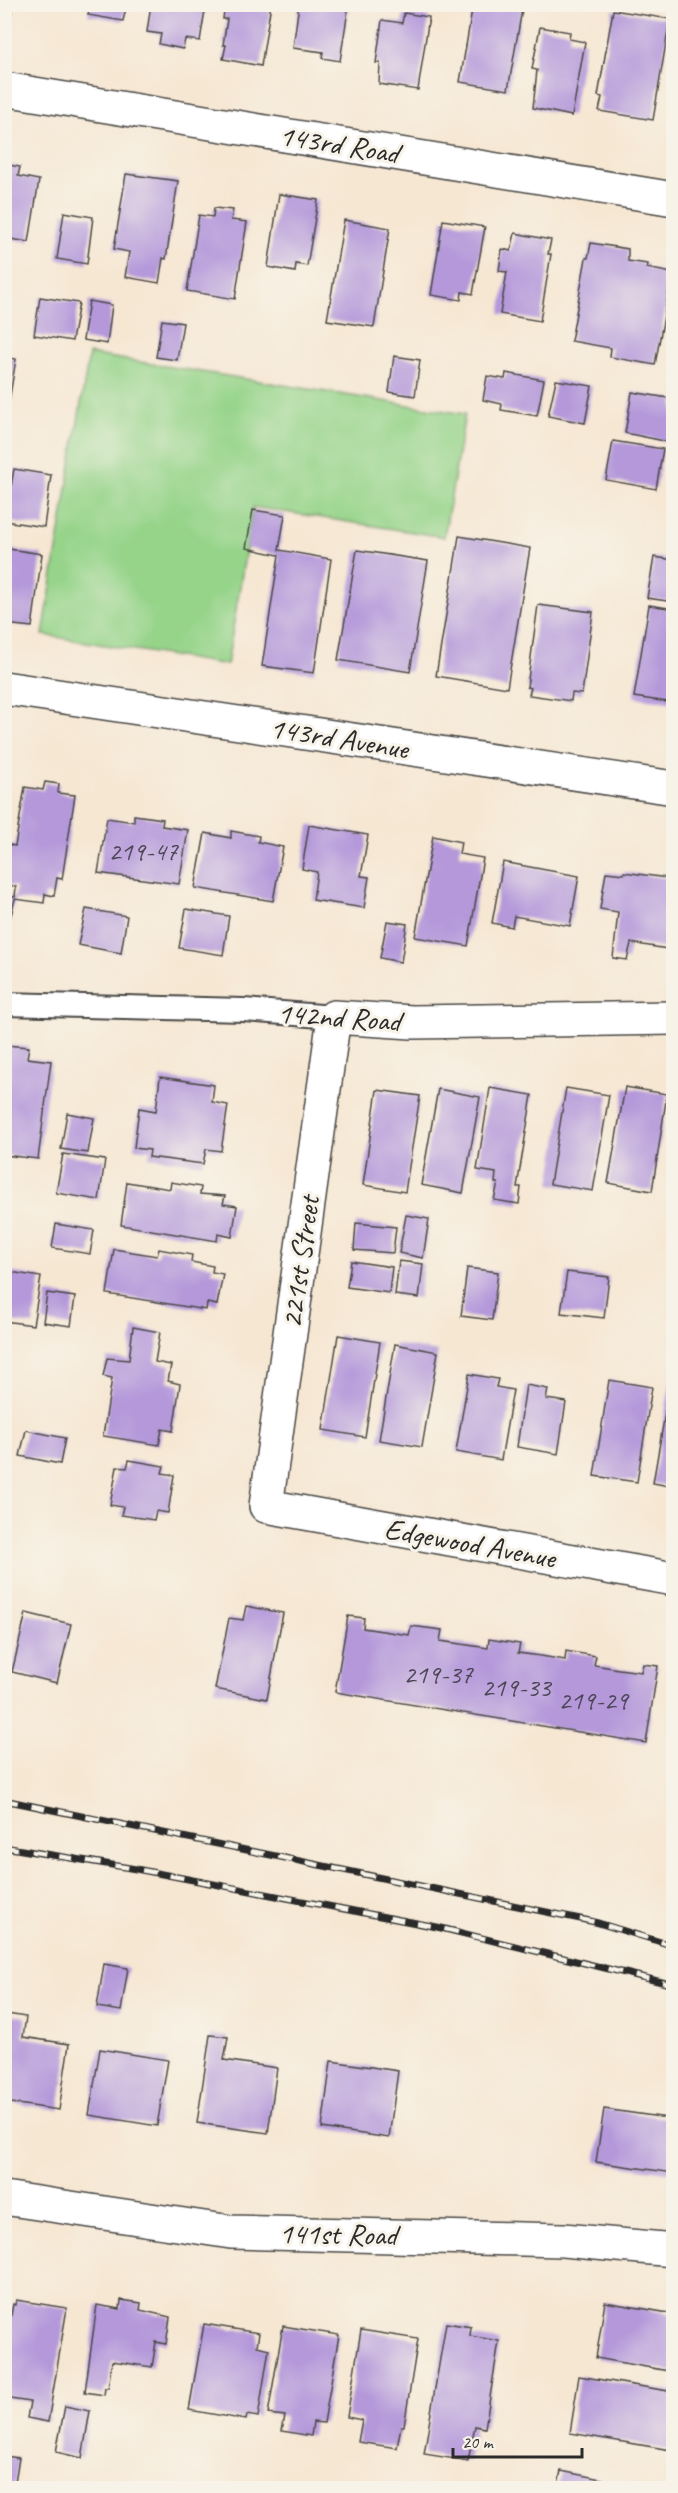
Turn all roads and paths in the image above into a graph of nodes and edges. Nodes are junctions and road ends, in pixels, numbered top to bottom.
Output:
1 (4, 89) edge
2 (674, 199) edge
3 (4, 688) edge
4 (674, 788) edge
5 (4, 1004) edge
6 (334, 1017) junction
7 (674, 1018) edge
8 (267, 1506) joint
9 (674, 1579) edge
10 (4, 2198) edge
11 (674, 2250) edge

1 - 2 street, 143rd Road
3 - 4 street, 143rd Avenue
5 - 6 lane, 142nd Road
6 - 7 street, 142nd Road
6 - 8 street, 221st Street
8 - 9 street, Edgewood Avenue
10 - 11 street, 141st Road

